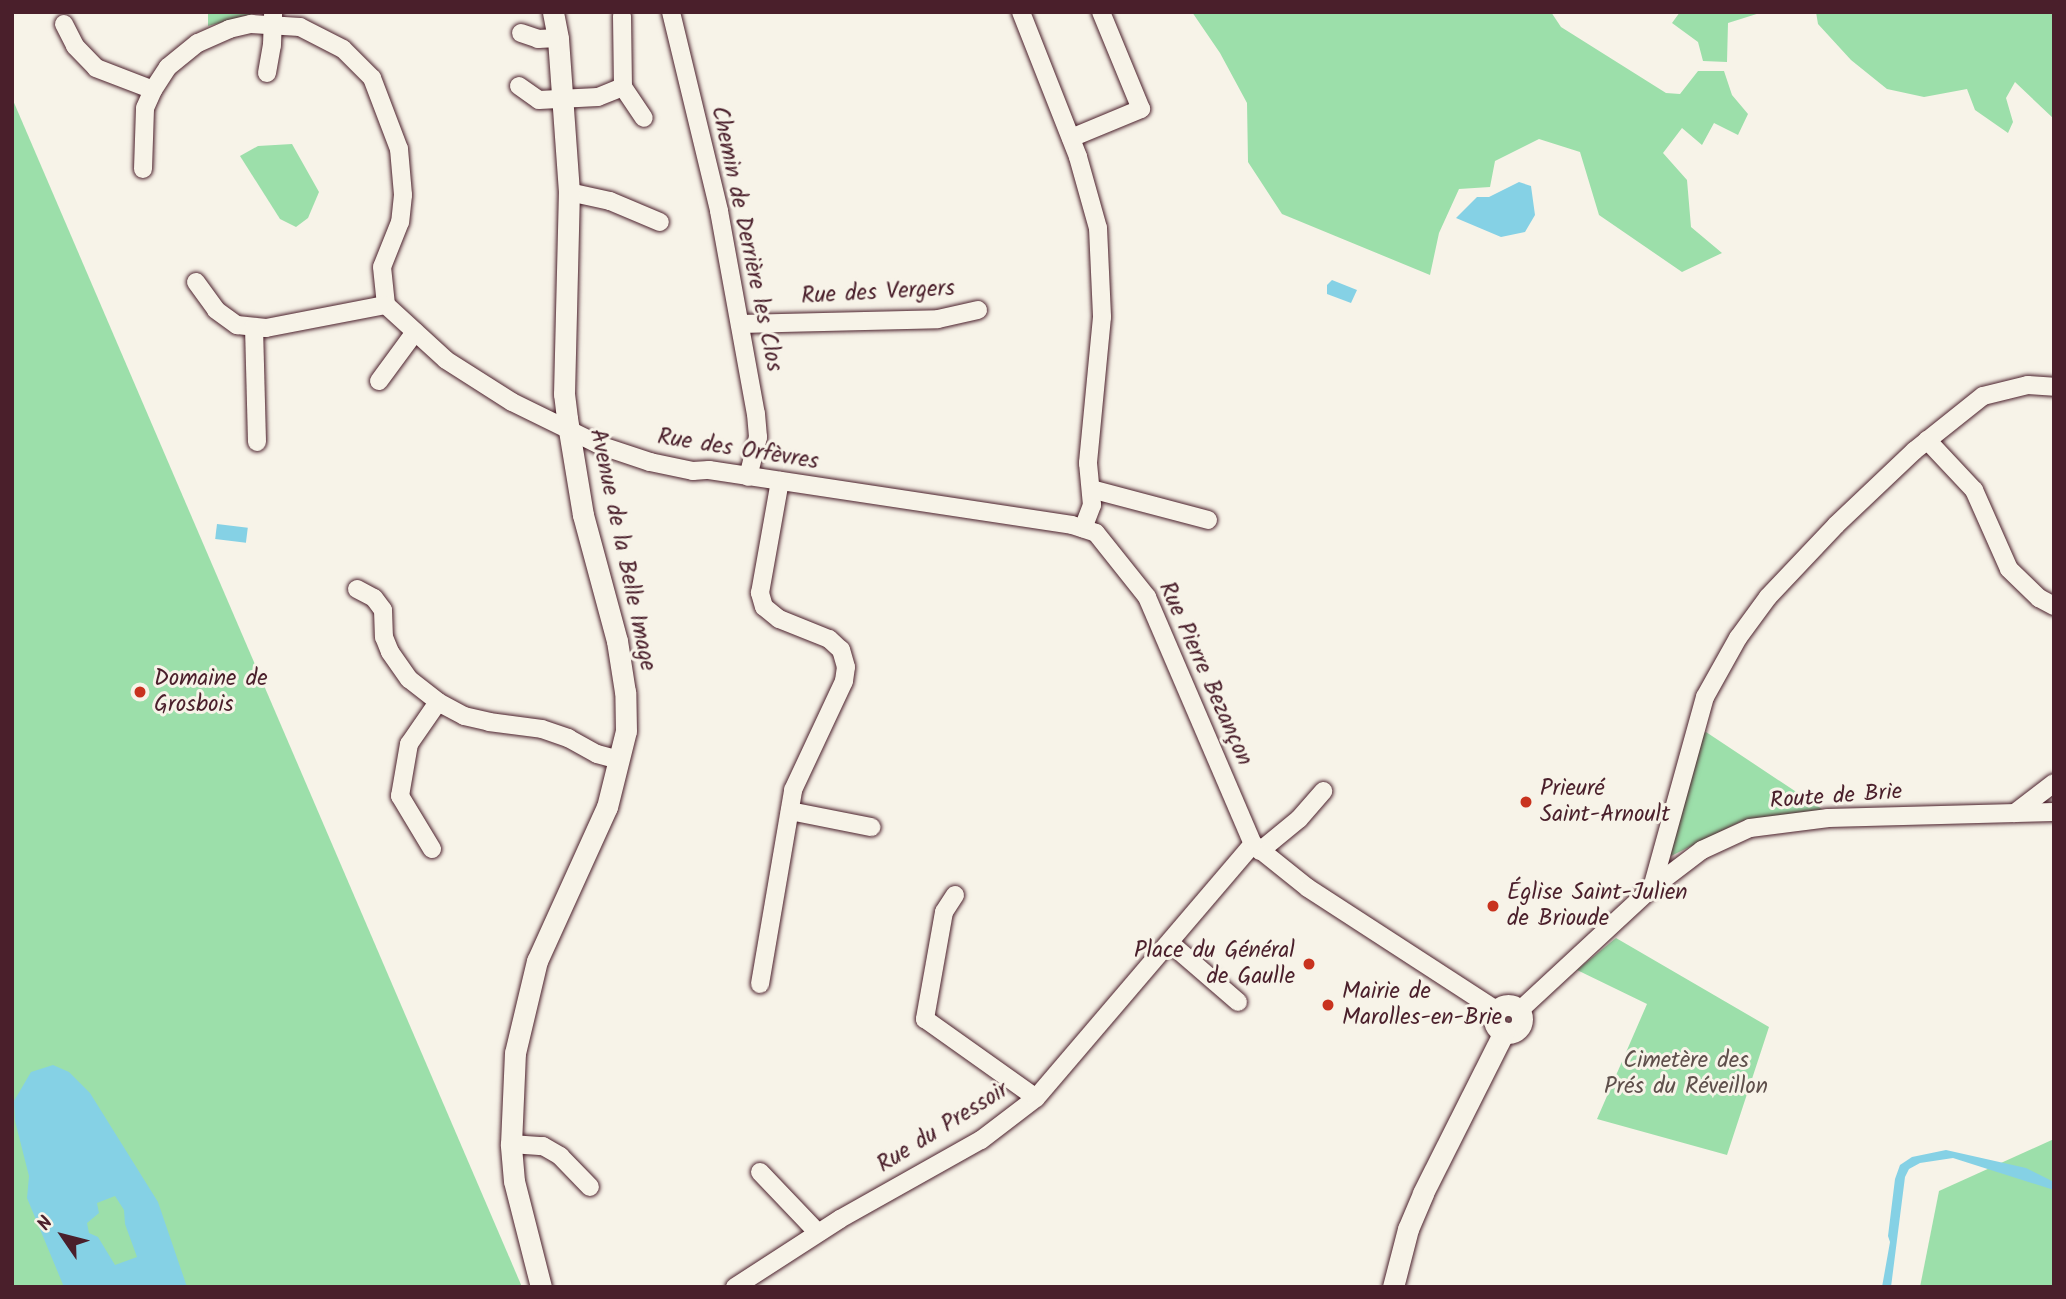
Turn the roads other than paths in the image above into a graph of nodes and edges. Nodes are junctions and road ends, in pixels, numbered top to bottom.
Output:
1 (553, 12) edge
2 (671, 12) edge
3 (1021, 12) edge
4 (1101, 12) edge
5 (622, 16) dead end
6 (272, 19) edge
7 (64, 24) dead end
8 (521, 33) dead end
9 (558, 38) junction
10 (267, 73) dead end
11 (519, 86) dead end
12 (623, 87) junction
13 (153, 90) junction
14 (562, 98) junction
15 (644, 118) dead end
16 (1071, 138) junction
17 (143, 169) dead end
18 (569, 192) junction
19 (660, 222) dead end
20 (196, 282) dead end
21 (386, 305) junction
22 (978, 310) dead end
23 (740, 324) junction
24 (254, 327) junction
25 (415, 332) junction
26 (379, 381) dead end
27 (2054, 387) edge
28 (569, 430) junction
29 (1927, 440) junction
30 (257, 442) dead end
31 (748, 477) junction
32 (780, 481) junction
33 (1091, 489) junction
34 (1208, 520) dead end
35 (1083, 528) junction
36 (357, 589) dead end
37 (2054, 606) edge
38 (438, 702) junction
39 (620, 760) junction
40 (2054, 783) edge
41 (1323, 791) dead end
42 (790, 811) junction
43 (2054, 812) edge
44 (2015, 813) junction
45 (871, 828) dead end
46 (1257, 848) junction
47 (432, 849) dead end
48 (1652, 888) junction
49 (954, 895) dead end
50 (1170, 943) junction
51 (760, 984) dead end
52 (1238, 1002) dead end
53 (1496, 1010) junction
54 (1519, 1011) junction
55 (1504, 1032) junction
56 (1037, 1098) junction
57 (510, 1144) junction
58 (760, 1172) dead end
59 (590, 1188) dead end
60 (818, 1233) junction
61 (541, 1287) edge
62 (735, 1287) edge
63 (1393, 1287) edge

1 - 9 street, Avenue de la Belle Image
2 - 23 street, Chemin de Derrière les Clos
3 - 16 street
4 - 16 street
5 - 12 street
6 - 10 street
6 - 13 street
6 - 21 street
7 - 13 street
8 - 9 street
9 - 14 street, Avenue de la Belle Image
11 - 14 street
12 - 14 street
12 - 15 street
13 - 17 street
14 - 18 street, Avenue de la Belle Image
16 - 33 street
18 - 19 street
18 - 28 street, Avenue de la Belle Image
20 - 24 street
21 - 24 street
21 - 25 street, Rue des Orfèvres
22 - 23 street, Rue des Vergers
23 - 31 street, Chemin de Derrière les Clos
24 - 30 street
25 - 26 street
25 - 28 street, Rue des Orfèvres
27 - 29 street
28 - 31 street, Rue des Orfèvres
28 - 39 street, Avenue de la Belle Image
29 - 37 street
29 - 48 street
31 - 32 street, Rue des Orfèvres
32 - 35 street, Rue des Orfèvres
32 - 42 street
33 - 34 street
33 - 35 street
35 - 46 street, Rue Pierre Bezançon
36 - 38 street
38 - 39 street
38 - 47 street
39 - 57 street, Avenue de la Belle Image
40 - 44 street
41 - 46 street, Rue du Pressoir
42 - 45 street
42 - 51 street
43 - 44 street, Route de Brie
44 - 48 street, Route de Brie
46 - 50 street, Rue du Pressoir
46 - 53 street, Rue Pierre Bezançon
48 - 54 street, Route de Brie
49 - 56 street
50 - 52 street
50 - 56 street, Rue du Pressoir
53 - 54 street
53 - 55 street
54 - 55 street
55 - 63 street
56 - 60 street, Rue du Pressoir
57 - 59 street
57 - 61 street, Avenue de la Belle Image
58 - 60 street
60 - 62 street, Rue du Pressoir

